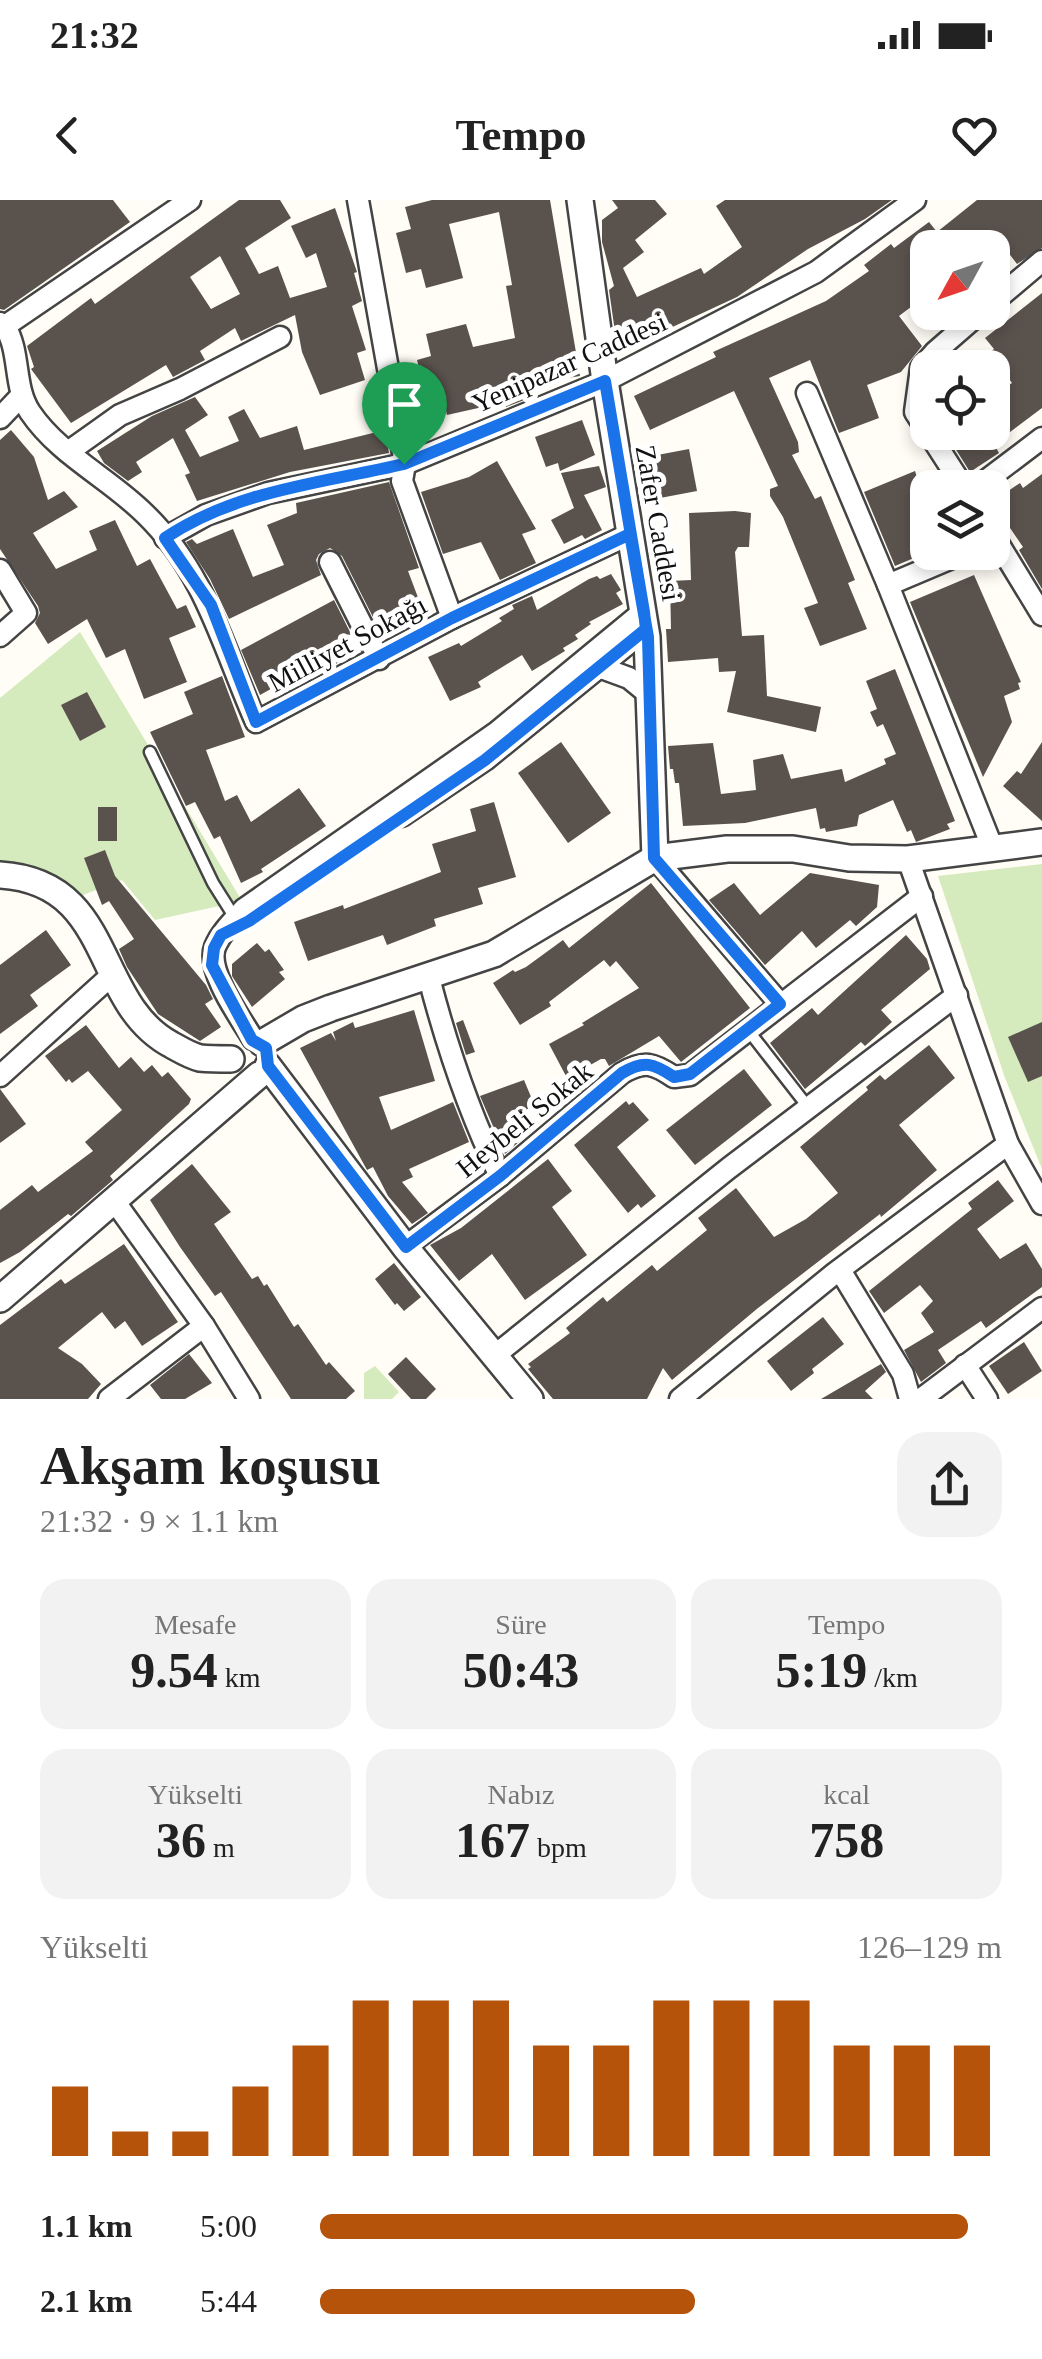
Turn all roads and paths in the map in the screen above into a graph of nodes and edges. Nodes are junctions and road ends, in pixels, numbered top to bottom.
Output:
1 (190, 200) edge
2 (358, 200) edge
3 (580, 200) edge
4 (915, 200) edge
5 (1042, 261) edge
6 (1010, 288) edge
7 (2, 324) edge
8 (960, 330) edge
9 (280, 337) dead end
10 (936, 350) edge
11 (605, 381) junction
12 (808, 393) dead end
13 (21, 396) junction
14 (0, 418) edge
15 (1042, 438) edge
16 (68, 452) junction
17 (404, 464) junction
18 (1000, 470) edge
19 (630, 534) junction
20 (165, 538) junction
21 (330, 562) dead end
22 (1010, 564) edge
23 (0, 570) edge
24 (923, 570) edge
25 (888, 585) junction
26 (1042, 615) edge
27 (452, 618) junction
28 (645, 620) junction
29 (0, 636) edge
30 (379, 659) junction
31 (599, 666) junction
32 (651, 696) junction
33 (150, 752) dead end
34 (1042, 842) edge
35 (993, 848) junction
36 (654, 858) junction
37 (908, 859) junction
38 (0, 875) edge
39 (922, 896) junction
40 (228, 927) junction
41 (113, 974) junction
42 (429, 978) junction
43 (957, 995) junction
44 (780, 1004) junction
45 (748, 1030) junction
46 (260, 1056) junction
47 (232, 1062) junction
48 (0, 1076) edge
49 (808, 1107) junction
50 (212, 1118) junction
51 (1008, 1144) junction
52 (500, 1176) junction
53 (115, 1202) junction
54 (1042, 1204) edge
55 (406, 1247) junction
56 (840, 1270) junction
57 (0, 1299) edge
58 (1042, 1308) edge
59 (204, 1326) junction
60 (494, 1356) junction
61 (965, 1365) junction
62 (108, 1399) edge
63 (248, 1399) edge
64 (530, 1399) edge
65 (680, 1399) edge
66 (910, 1399) edge
67 (920, 1399) edge
68 (987, 1399) edge

1 - 7 street
2 - 17 street
3 - 11 street, Zafer Caddesi
4 - 11 street, Yenipazar Caddesi
5 - 6 street
7 - 13 street, Milliyet Sokağı
8 - 10 street
9 - 16 street
11 - 17 street, Yenipazar Caddesi
11 - 19 street, Zafer Caddesi
12 - 25 street
13 - 14 street
13 - 16 street, Milliyet Sokağı
15 - 18 street
16 - 20 street, Milliyet Sokağı
17 - 20 street, Yenipazar Caddesi
17 - 27 street
19 - 27 street, Milliyet Sokağı
19 - 28 street, Zafer Caddesi
20 - 30 street, Milliyet Sokağı
21 - 30 street
22 - 26 street
23 - 29 street
24 - 25 street
25 - 35 street
27 - 30 street, Milliyet Sokağı
28 - 31 street
28 - 32 street, Zafer Caddesi
28 - 40 street
31 - 32 street
31 - 40 street
32 - 36 street, Zafer Caddesi
33 - 40 lane
34 - 35 street
35 - 37 street
36 - 37 street
36 - 42 street
36 - 44 street
37 - 39 street
38 - 41 street
39 - 43 street
39 - 44 street, Heybeli Sokak
40 - 46 street
41 - 47 street
41 - 48 street
42 - 46 street
42 - 52 street
43 - 49 street
43 - 51 street
44 - 45 street, Heybeli Sokak
45 - 49 lane
45 - 52 street, Heybeli Sokak
46 - 47 street
46 - 50 street
46 - 55 street
47 - 50 street
49 - 60 street
50 - 53 street
51 - 54 street
51 - 56 street
52 - 55 street, Heybeli Sokak
53 - 57 street
53 - 59 street
55 - 60 street
56 - 65 street
56 - 66 street
58 - 61 street
59 - 62 street
59 - 63 street
60 - 64 street
61 - 67 street
61 - 68 street

